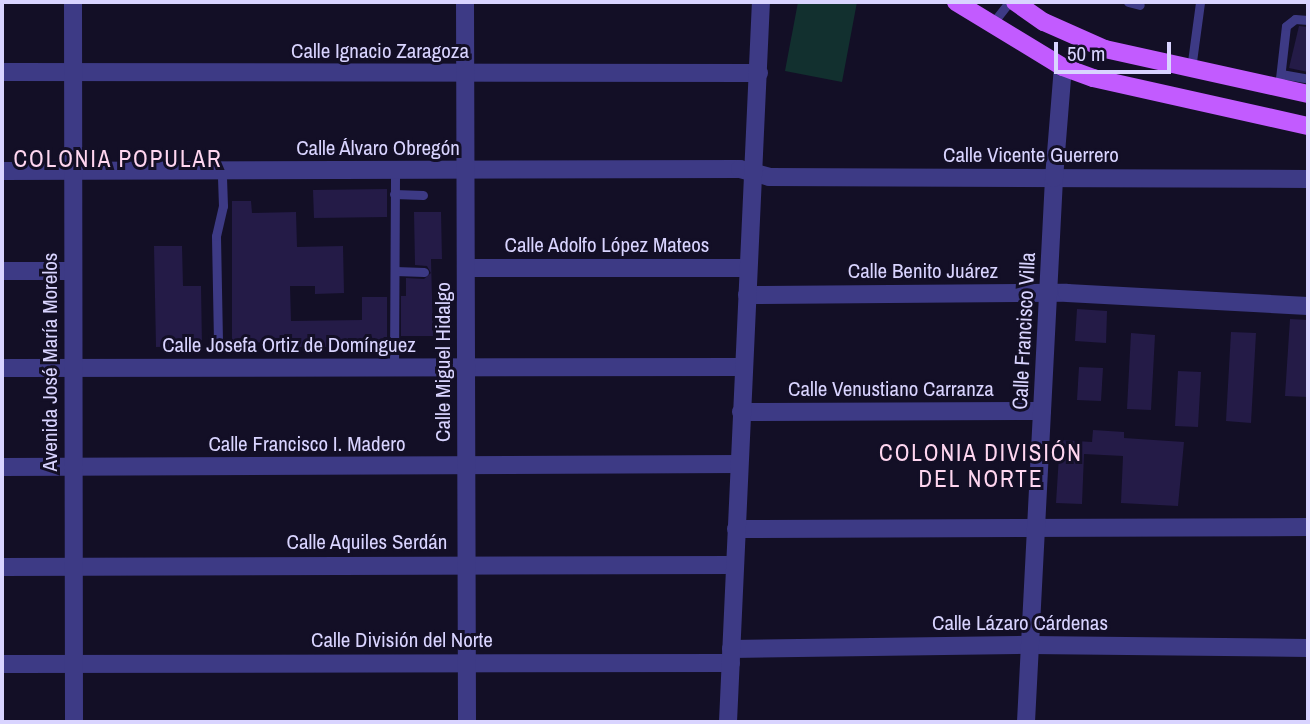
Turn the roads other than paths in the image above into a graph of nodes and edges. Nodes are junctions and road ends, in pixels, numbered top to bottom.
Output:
1 (73, 2) edge
2 (465, 2) edge
3 (761, 2) edge
4 (956, 2) edge
5 (1009, 2) edge
6 (1014, 2) edge
7 (1128, 2) edge
8 (1200, 2) edge
9 (1140, 5) dead end
10 (1308, 20) edge
11 (992, 24) junction
12 (1063, 67) junction
13 (1191, 69) junction
14 (2, 72) edge
15 (74, 72) junction
16 (758, 73) junction
17 (466, 74) junction
18 (1308, 79) edge
19 (1280, 81) junction
20 (1308, 94) edge
21 (1308, 126) edge
22 (222, 170) junction
23 (395, 170) junction
24 (466, 170) junction
25 (2, 171) edge
26 (73, 171) junction
27 (754, 173) junction
28 (1054, 178) junction
29 (1308, 179) edge
30 (394, 194) junction
31 (423, 195) dead end
32 (466, 268) junction
33 (748, 268) junction
34 (2, 271) edge
35 (72, 271) junction
36 (395, 271) junction
37 (424, 272) dead end
38 (1050, 293) junction
39 (747, 295) junction
40 (1308, 306) edge
41 (218, 341) dead end
42 (744, 367) junction
43 (2, 368) edge
44 (72, 368) junction
45 (394, 368) junction
46 (466, 368) junction
47 (1042, 411) junction
48 (741, 412) junction
49 (739, 464) junction
50 (465, 466) junction
51 (2, 467) edge
52 (72, 467) junction
53 (1308, 527) edge
54 (1037, 528) junction
55 (736, 529) junction
56 (466, 564) junction
57 (733, 565) junction
58 (2, 567) edge
59 (73, 567) junction
60 (1030, 645) junction
61 (1308, 648) edge
62 (731, 656) junction
63 (466, 663) junction
64 (2, 664) edge
65 (74, 664) junction
66 (74, 722) edge
67 (467, 722) edge
68 (727, 722) edge
69 (1026, 722) edge

1 - 15 street, Avenida José María Morelos
2 - 17 street, Calle Miguel Hidalgo
3 - 16 street
4 - 11 main road
5 - 11 lane
6 - 13 main road
7 - 9 lane
8 - 13 lane
10 - 19 lane
11 - 12 main road
12 - 21 main road
12 - 28 street, Calle Francisco Villa
13 - 19 main road
14 - 15 street, Calle Ignacio Zaragoza
15 - 17 street, Calle Ignacio Zaragoza
15 - 26 street, Avenida José María Morelos
16 - 17 street, Calle Ignacio Zaragoza
16 - 27 street
17 - 24 street, Calle Miguel Hidalgo
18 - 19 lane
19 - 20 main road
22 - 23 street, Calle Álvaro Obregón
22 - 26 street, Calle Álvaro Obregón
22 - 41 lane
23 - 24 street, Calle Álvaro Obregón
23 - 30 lane
24 - 27 street, Calle Álvaro Obregón
24 - 32 street, Calle Miguel Hidalgo
25 - 26 street, Calle Álvaro Obregón
26 - 35 street, Avenida José María Morelos
27 - 28 street, Calle Vicente Guerrero
27 - 33 street
28 - 29 street, Calle Vicente Guerrero
28 - 38 street, Calle Francisco Villa
30 - 31 lane
30 - 36 lane
32 - 33 street, Calle Adolfo López Mateos
32 - 46 street, Calle Miguel Hidalgo
33 - 39 street
34 - 35 street
35 - 44 street, Avenida José María Morelos
36 - 37 lane
36 - 45 lane
38 - 39 street, Calle Benito Juárez
38 - 40 street, Calle Benito Juárez
38 - 47 street, Calle Francisco Villa
39 - 42 street
42 - 46 street, Calle Josefa Ortiz de Domínguez
42 - 48 street
43 - 44 street, Calle Josefa Ortiz de Domínguez
44 - 45 street, Calle Josefa Ortiz de Domínguez
44 - 52 street, Avenida José María Morelos
45 - 46 street, Calle Josefa Ortiz de Domínguez
46 - 50 street, Calle Miguel Hidalgo
47 - 48 street, Calle Venustiano Carranza
47 - 54 street, Calle Francisco Villa
48 - 49 street
49 - 50 street, Calle Francisco I. Madero
49 - 55 street
50 - 52 street, Calle Francisco I. Madero
50 - 56 street, Calle Miguel Hidalgo
51 - 52 street, Calle Francisco I. Madero
52 - 59 street, Avenida José María Morelos
53 - 54 street
54 - 55 street
54 - 60 street, Calle Francisco Villa
55 - 57 street
56 - 57 street, Calle Aquiles Serdán
56 - 59 street, Calle Aquiles Serdán
56 - 63 street, Calle Miguel Hidalgo
57 - 62 street
58 - 59 street, Calle Aquiles Serdán
59 - 65 street, Avenida José María Morelos
60 - 61 street, Calle Lázaro Cárdenas
60 - 62 street, Calle Lázaro Cárdenas
60 - 69 street, Calle Francisco Villa
62 - 63 street, Calle División del Norte
62 - 68 street
63 - 65 street, Calle División del Norte
63 - 67 street, Calle Miguel Hidalgo
64 - 65 street, Calle División del Norte
65 - 66 street, Avenida José María Morelos

